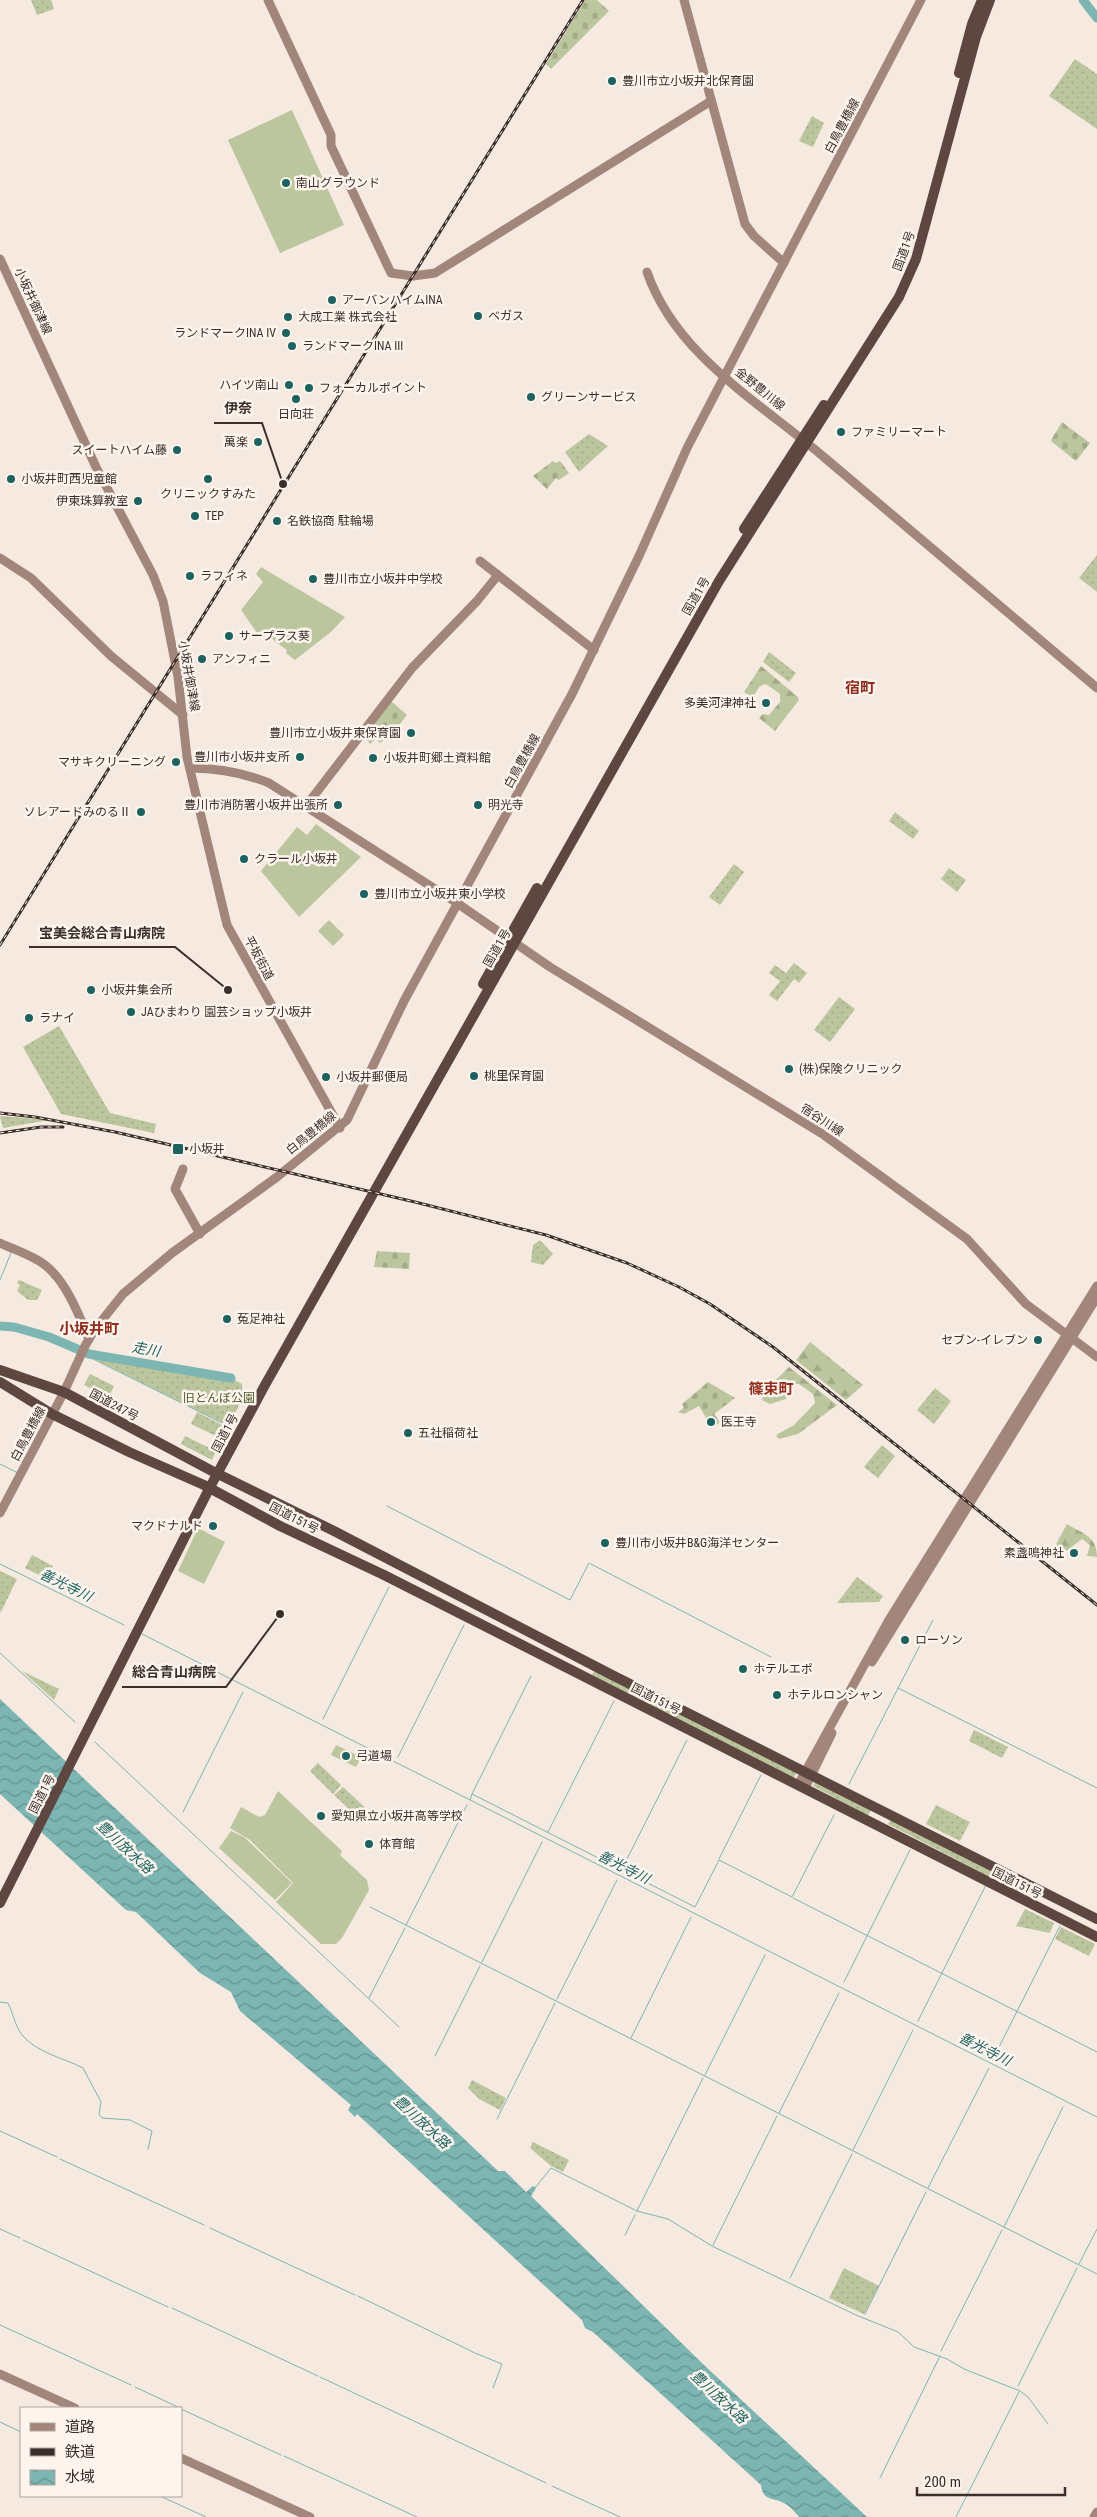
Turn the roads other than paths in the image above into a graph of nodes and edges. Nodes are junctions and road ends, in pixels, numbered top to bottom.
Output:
1 (268, 0) edge
2 (684, 0) edge
3 (922, 0) edge
4 (982, 0) edge
5 (990, 0) edge
6 (711, 101) junction
7 (0, 259) edge
8 (784, 263) junction
9 (647, 272) dead end
10 (724, 377) junction
11 (805, 441) junction
12 (0, 558) edge
13 (480, 561) dead end
14 (498, 575) junction
15 (594, 650) junction
16 (1097, 688) edge
17 (183, 715) junction
18 (190, 768) junction
19 (193, 785) joint
20 (306, 806) junction
21 (457, 904) junction
22 (511, 940) junction
23 (340, 1128) junction
24 (183, 1169) dead end
25 (200, 1234) junction
26 (0, 1242) edge
27 (1097, 1286) edge
28 (1097, 1297) edge
29 (1069, 1336) junction
30 (89, 1339) junction
31 (1097, 1357) edge
32 (0, 1370) edge
33 (0, 1382) edge
34 (64, 1392) junction
35 (52, 1414) junction
36 (215, 1472) junction
37 (207, 1487) junction
38 (0, 1513) edge
39 (808, 1774) junction
40 (801, 1787) junction
41 (31, 1836) junction
42 (0, 1889) edge
43 (0, 1903) edge
44 (1097, 1919) edge
45 (1097, 1937) edge
46 (0, 2374) edge
47 (73, 2407) edge
48 (182, 2458) edge
49 (1097, 2512) edge
50 (310, 2517) edge
51 (1094, 2517) edge

1 - 6 main road
2 - 6 main road
3 - 8 main road, 白鳥豊橋線
4 - 11 highway, 国道1号
5 - 11 highway, 国道1号
6 - 8 main road
7 - 17 main road, 小坂井御津線
8 - 10 main road, 金野豊川線
9 - 10 main road
10 - 11 main road, 金野豊川線
10 - 15 main road, 白鳥豊橋線
11 - 16 main road, 金野豊川線
11 - 22 highway, 国道1号
12 - 17 main road
13 - 14 main road
14 - 15 main road
14 - 20 main road
15 - 21 main road, 白鳥豊橋線
17 - 18 main road, 小坂井御津線
18 - 19 main road, 小坂井御津線
18 - 20 main road
19 - 23 main road, 平坂街道
20 - 21 main road
21 - 22 main road
21 - 23 main road, 白鳥豊橋線
22 - 29 main road, 宿谷川線
22 - 36 highway, 国道1号
23 - 25 main road, 白鳥豊橋線
24 - 25 main road
25 - 30 main road, 白鳥豊橋線
26 - 30 main road
27 - 29 main road
28 - 29 main road
29 - 31 main road, 宿谷川線
29 - 39 main road
30 - 34 main road, 白鳥豊橋線
32 - 34 highway, 国道247号
33 - 35 highway
34 - 35 main road, 白鳥豊橋線
34 - 36 highway, 国道247号
35 - 37 highway
35 - 38 main road, 白鳥豊橋線
36 - 37 highway, 国道1号
36 - 39 highway, 国道151号
37 - 40 highway, 国道151号
37 - 41 highway, 国道1号
39 - 40 main road
39 - 44 highway, 国道151号
40 - 45 highway, 国道151号
41 - 42 highway, 国道1号
41 - 43 highway, 国道1号
46 - 47 main road
48 - 50 main road
49 - 51 main road

